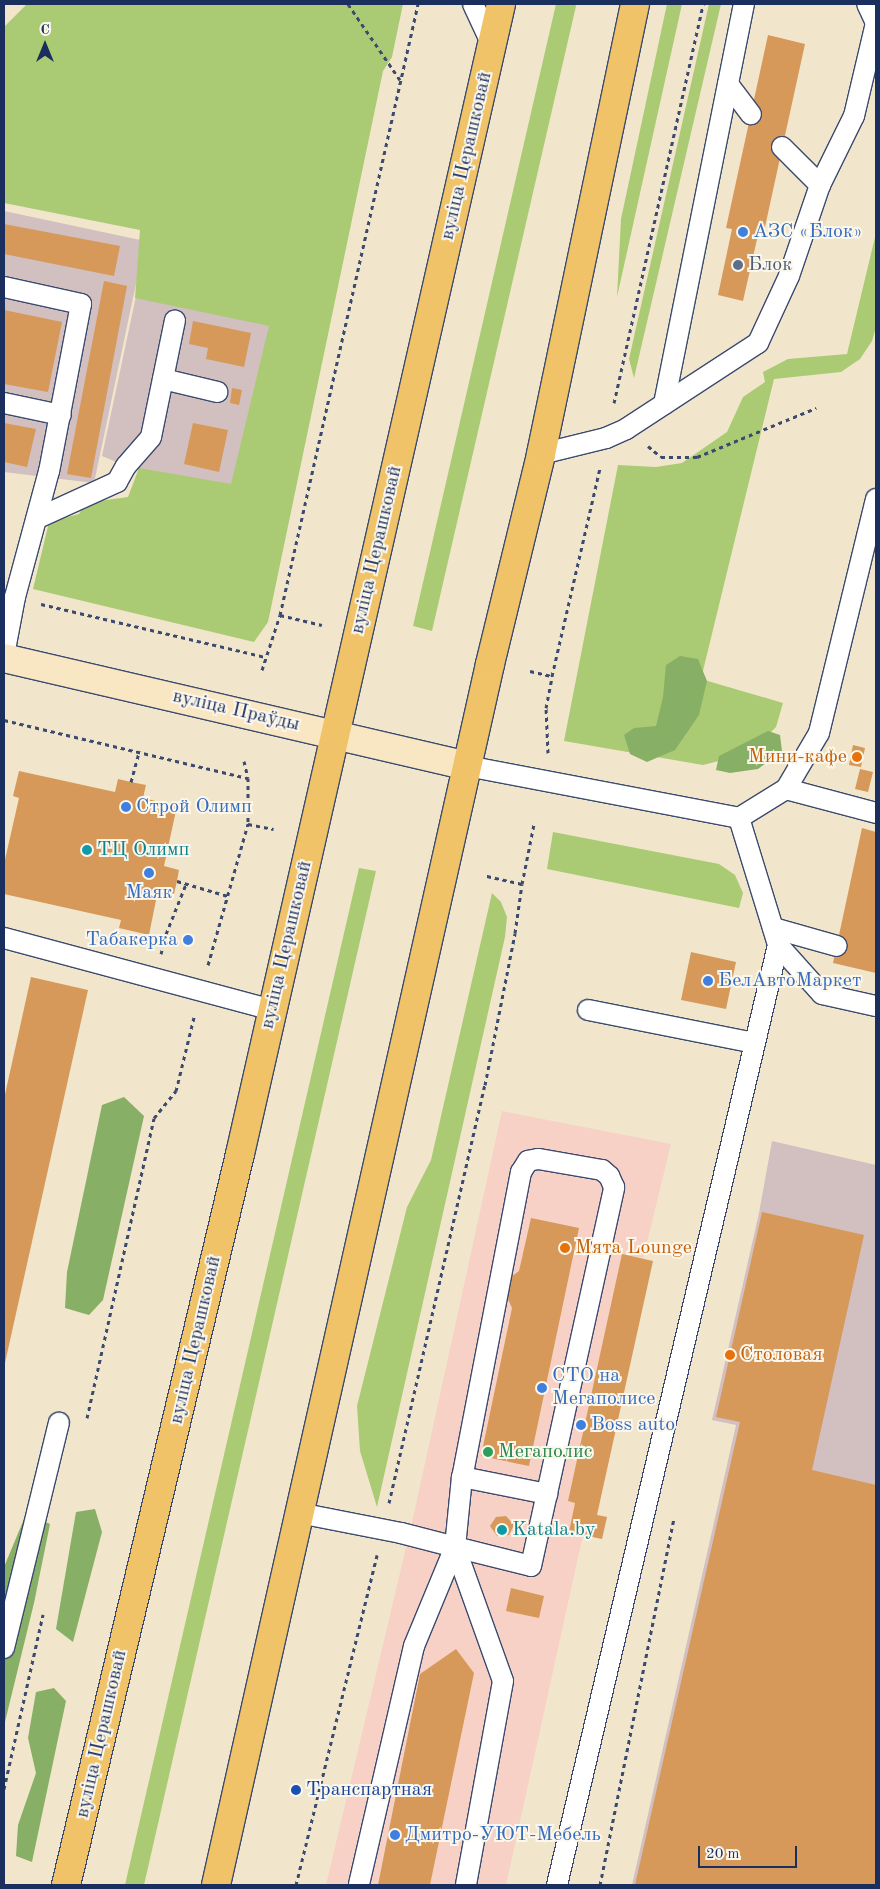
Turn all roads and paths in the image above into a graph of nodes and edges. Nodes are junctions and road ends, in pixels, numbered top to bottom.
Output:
1 (348, 4) edge
2 (418, 4) edge
3 (473, 4) edge
4 (613, 4) edge
5 (635, 4) edge
6 (703, 4) edge
7 (744, 4) edge
8 (867, 4) edge
9 (502, 5) edge
10 (626, 42) junction
11 (492, 45) junction
12 (401, 80) junction
13 (728, 84) junction
14 (751, 114) dead end
15 (782, 147) dead end
16 (820, 185) junction
17 (4, 287) edge
18 (175, 320) dead end
19 (163, 379) junction
20 (217, 392) dead end
21 (4, 403) edge
22 (664, 404) junction
23 (816, 408) dead end
24 (61, 415) junction
25 (626, 429) junction
26 (606, 438) junction
27 (541, 454) junction
28 (876, 499) edge
29 (38, 518) junction
30 (15, 598) junction
31 (280, 615) junction
32 (322, 625) dead end
33 (4, 657) edge
34 (265, 657) junction
35 (262, 670) dead end
36 (530, 671) dead end
37 (552, 676) junction
38 (4, 720) edge
39 (335, 734) junction
40 (139, 752) junction
41 (548, 754) dead end
42 (244, 761) dead end
43 (467, 766) junction
44 (248, 778) junction
45 (132, 782) dead end
46 (786, 789) junction
47 (876, 813) edge
48 (739, 818) junction
49 (248, 824) junction
50 (534, 824) dead end
51 (274, 829) dead end
52 (486, 876) dead end
53 (177, 881) dead end
54 (186, 884) junction
55 (522, 884) junction
56 (228, 896) junction
57 (775, 936) junction
58 (4, 938) edge
59 (163, 945) dead end
60 (837, 946) dead end
61 (201, 991) junction
62 (876, 1006) edge
63 (272, 1010) junction
64 (588, 1010) dead end
65 (755, 1043) junction
66 (86, 1420) dead end
67 (59, 1423) dead end
68 (462, 1477) junction
69 (547, 1494) junction
70 (299, 1513) junction
71 (383, 1530) junction
72 (455, 1547) junction
73 (45, 1604) dead end
74 (4, 1648) edge
75 (4, 1789) edge
76 (66, 1885) edge
77 (216, 1885) edge
78 (296, 1885) edge
79 (359, 1885) edge
80 (466, 1885) edge
81 (557, 1885) edge

1 - 12 path
2 - 12 path
3 - 11 lane
4 - 10 main road
5 - 10 main road
6 - 26 path
7 - 13 lane
8 - 16 lane
9 - 11 main road, вуліца Церашковай
10 - 27 main road
11 - 39 main road, вуліца Церашковай
12 - 31 path
13 - 14 lane
13 - 22 lane
15 - 16 lane
16 - 22 lane
17 - 24 lane
18 - 19 lane
19 - 20 lane
19 - 29 lane
21 - 24 lane
22 - 25 lane
23 - 25 path
24 - 29 lane
25 - 26 lane
26 - 27 lane
26 - 37 path
27 - 43 main road
28 - 46 lane
29 - 30 lane
30 - 33 lane
30 - 34 path
31 - 32 path
31 - 34 path
33 - 39 main road, вуліца Праўды
34 - 35 path
36 - 37 path
37 - 41 path
38 - 40 path
39 - 43 main road, вуліца Праўды
39 - 63 main road, вуліца Церашковай
40 - 44 path
40 - 45 path
42 - 44 path
43 - 48 lane
43 - 70 main road
44 - 49 path
46 - 47 lane
46 - 48 lane
48 - 57 lane
49 - 51 path
49 - 56 path
50 - 55 path
52 - 55 path
53 - 54 path
54 - 56 path
54 - 59 path
55 - 71 path
56 - 61 path
57 - 60 lane
57 - 62 lane
57 - 65 lane
58 - 61 lane
61 - 63 lane
61 - 66 path
63 - 76 main road, вуліца Церашковай
64 - 65 lane
65 - 81 lane
67 - 74 lane
68 - 69 lane
68 - 69 lane
68 - 72 lane
69 - 72 lane
70 - 71 lane
70 - 77 main road
71 - 72 lane
71 - 78 path
72 - 79 lane
72 - 80 lane
73 - 75 path

